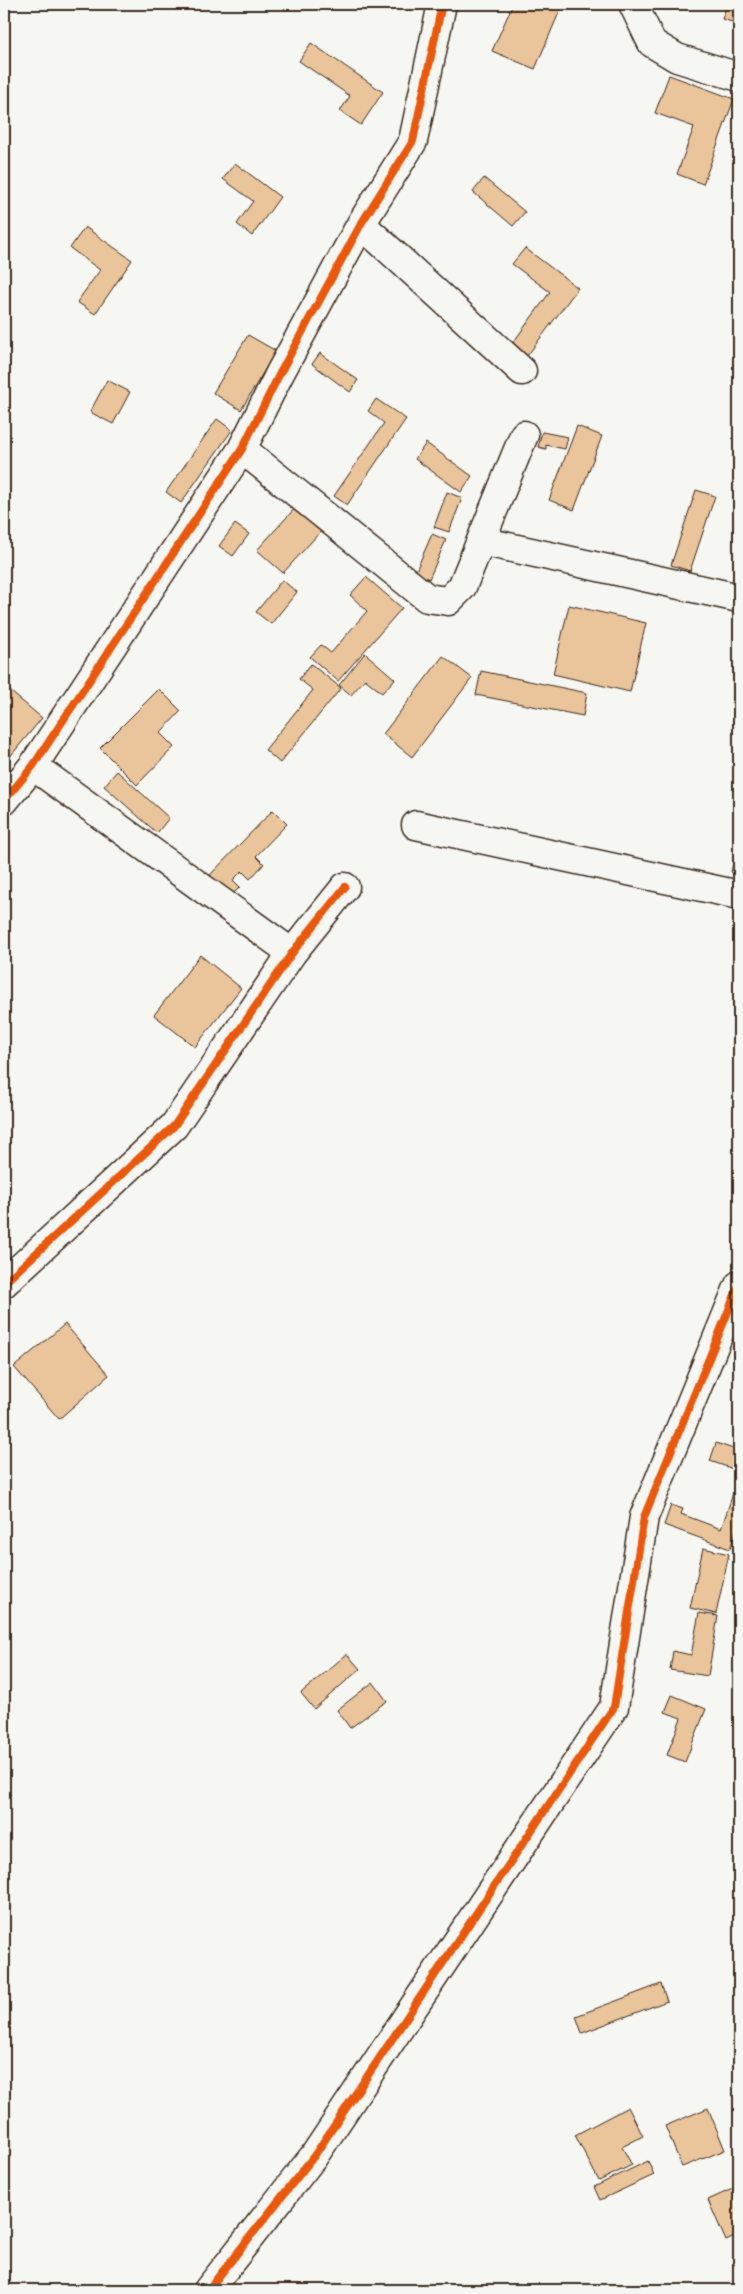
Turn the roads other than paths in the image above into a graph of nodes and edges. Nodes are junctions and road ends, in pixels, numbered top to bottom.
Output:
1 (442, 4) edge
2 (633, 4) edge
3 (739, 77) edge
4 (361, 224) junction
5 (522, 371) dead end
6 (524, 435) dead end
7 (242, 449) junction
8 (481, 541) junction
9 (739, 598) edge
10 (33, 766) junction
11 (4, 801) edge
12 (416, 825) dead end
13 (346, 886) dead end
14 (739, 895) edge
15 (292, 953) junction
16 (4, 1283) edge
17 (739, 1285) edge
18 (208, 2290) edge

1 - 4 street
2 - 3 street
4 - 5 street
4 - 7 street
6 - 8 street
7 - 8 street
7 - 10 street
8 - 9 street
10 - 11 street
10 - 15 street
12 - 14 street
13 - 15 street
15 - 16 street
17 - 18 street

